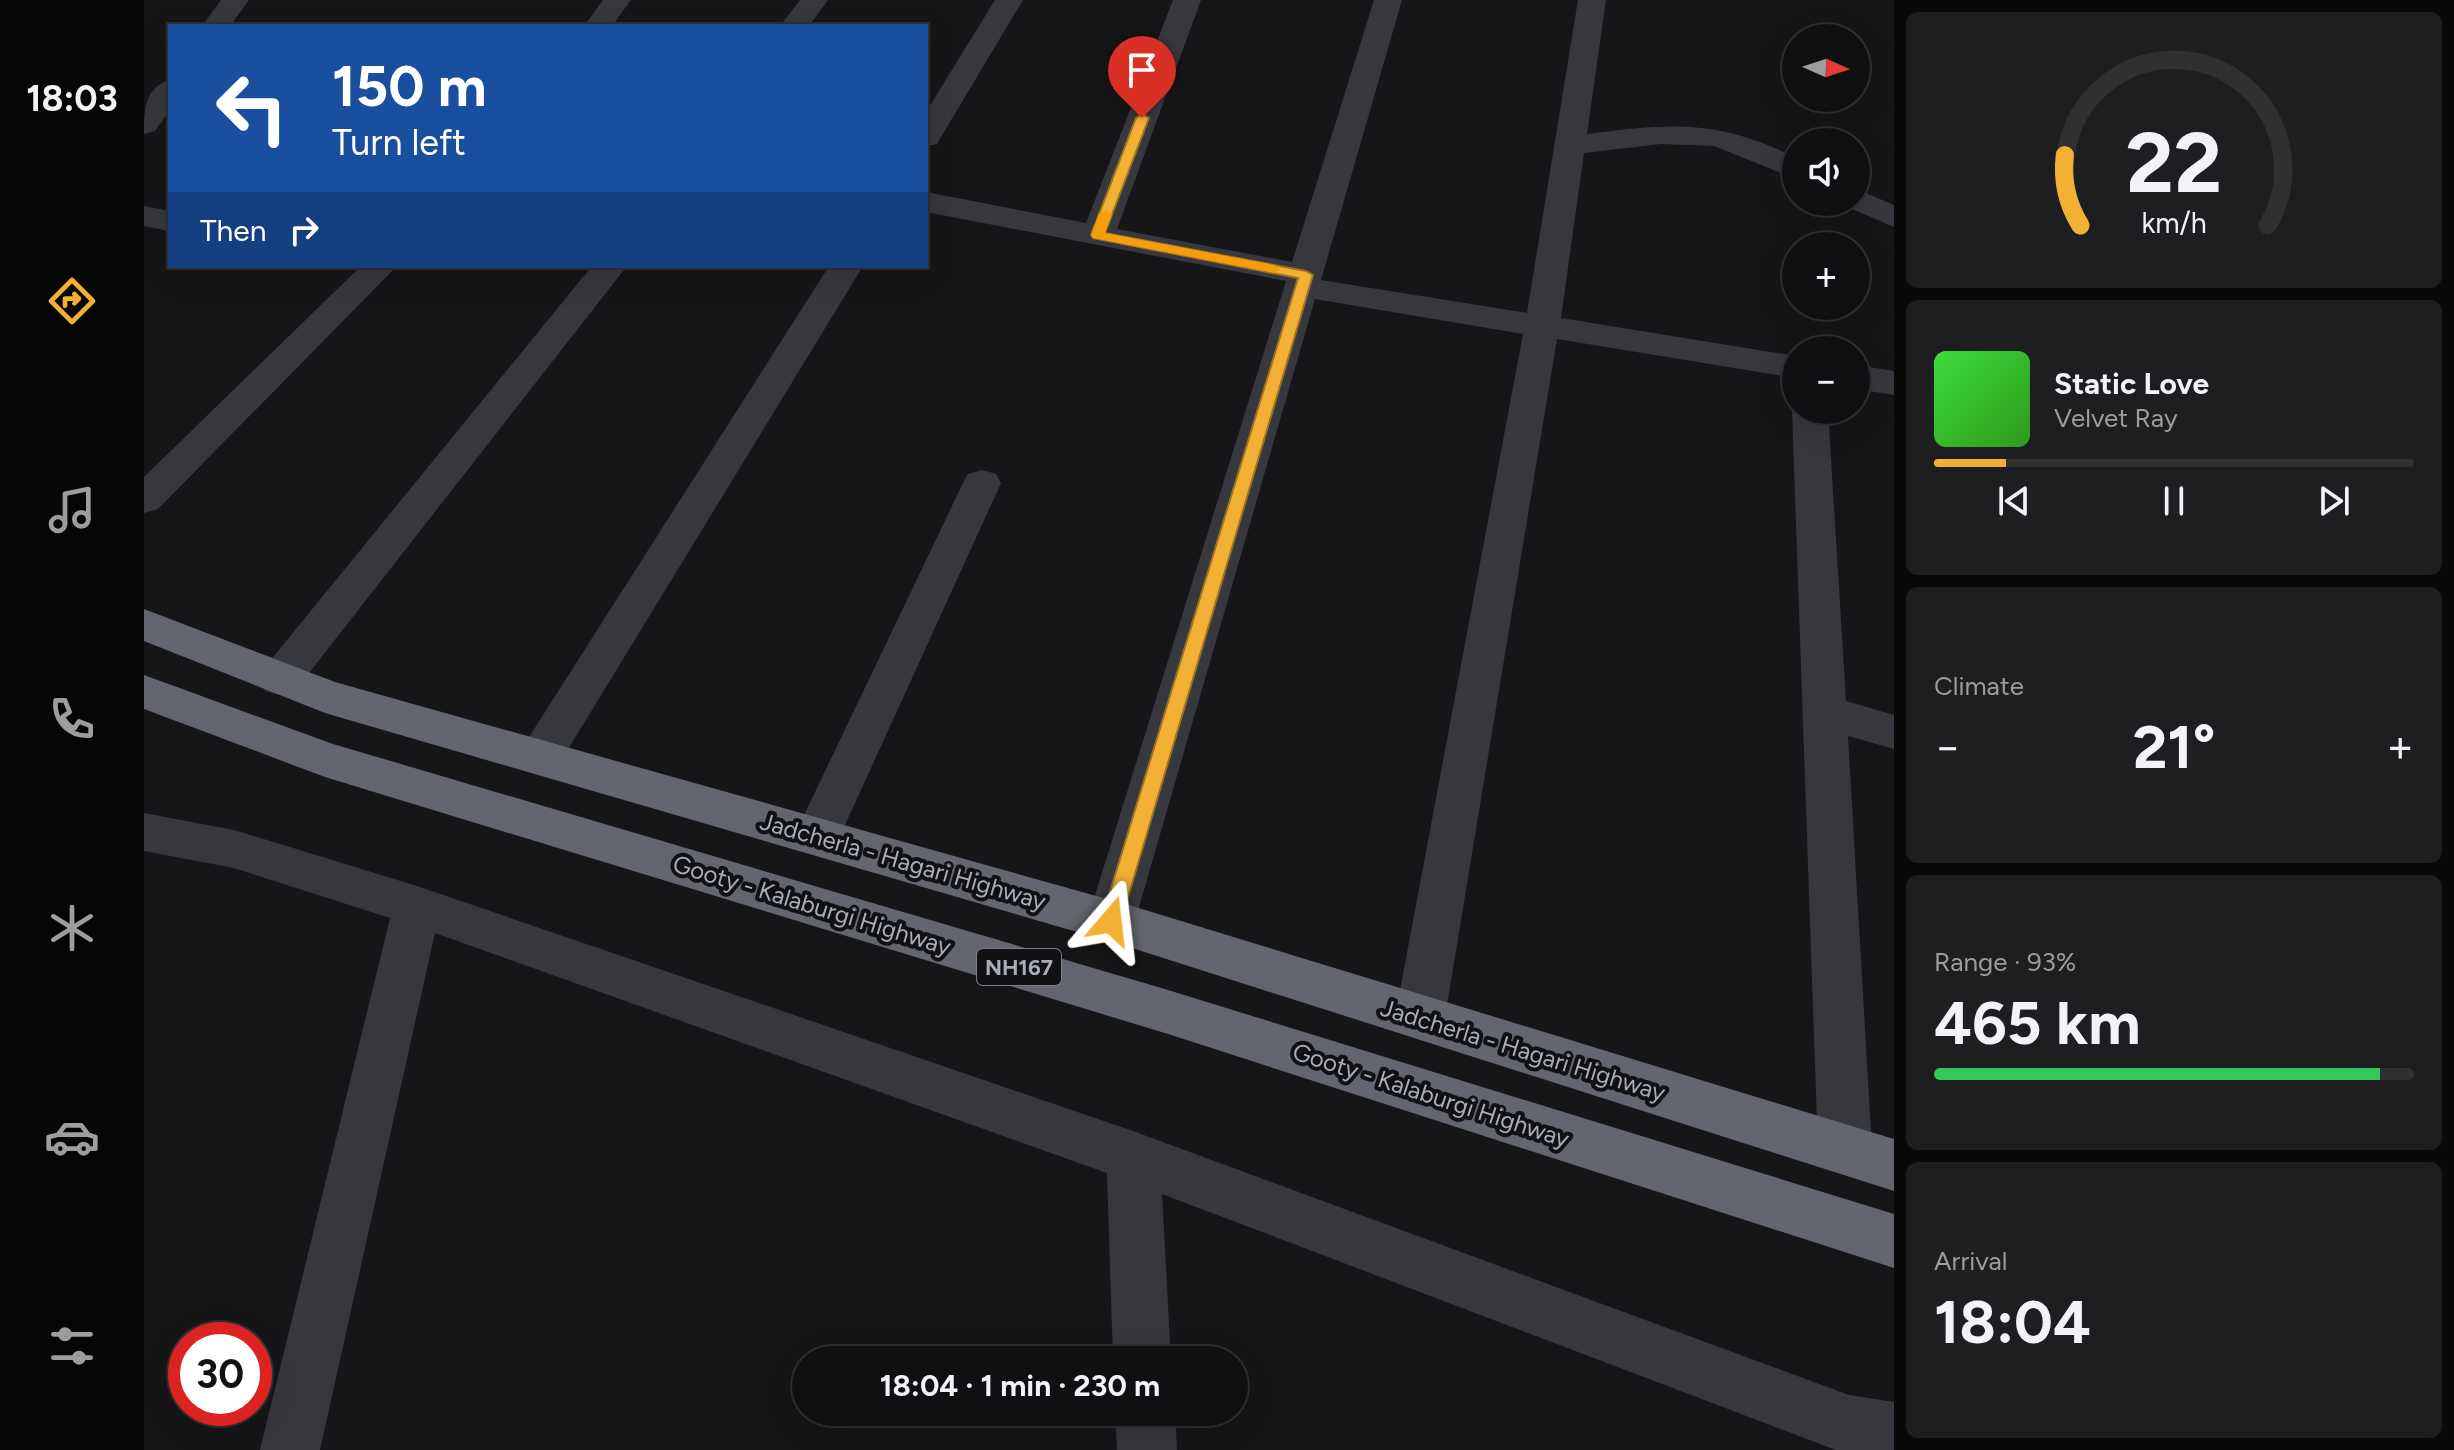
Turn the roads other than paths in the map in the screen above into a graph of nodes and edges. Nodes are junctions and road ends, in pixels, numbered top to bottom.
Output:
1 (235, 0) edge
2 (617, 0) edge
3 (814, 0) edge
4 (1009, 0) edge
5 (1187, 0) edge
6 (1388, 0) edge
7 (1592, 0) edge
8 (217, 24) edge
9 (599, 24) edge
10 (796, 24) edge
11 (168, 92) edge
12 (144, 125) edge
13 (928, 134) edge
14 (1570, 145) junction
15 (1782, 163) edge
16 (928, 202) edge
17 (1870, 206) edge
18 (144, 216) edge
19 (1894, 217) edge
20 (168, 221) edge
21 (1098, 235) junction
22 (378, 268) edge
23 (608, 268) edge
24 (845, 268) edge
25 (1304, 281) junction
26 (1542, 326) junction
27 (1782, 365) edge
28 (1870, 379) edge
29 (1894, 383) edge
30 (1811, 424) edge
31 (982, 483) dead end
32 (144, 500) edge
33 (144, 624) edge
34 (280, 679) junction
35 (144, 692) edge
36 (1824, 712) junction
37 (1894, 732) edge
38 (540, 757) junction
39 (144, 832) edge
40 (817, 836) junction
41 (417, 906) junction
42 (1111, 921) junction
43 (1420, 1017) junction
44 (1845, 1150) junction
45 (1133, 1157) junction
46 (1894, 1165) edge
47 (1894, 1241) edge
48 (1141, 1346) edge
49 (1146, 1426) edge
50 (1867, 1436) edge
51 (290, 1450) edge
52 (1147, 1450) edge

1 - 8 street
2 - 9 street
3 - 10 street
4 - 13 street
5 - 21 street
6 - 25 street
7 - 14 street
11 - 12 street
14 - 15 street
14 - 26 street
16 - 21 street
17 - 19 street
18 - 20 street
21 - 25 street
22 - 32 street
23 - 34 street
24 - 38 street
25 - 26 street
25 - 42 street
26 - 27 street
26 - 43 street
28 - 29 street
30 - 36 street
31 - 40 street
33 - 34 highway, Jadcherla - Hagari Highway
34 - 38 highway, Jadcherla - Hagari Highway
35 - 47 highway, Gooty - Kalaburgi Highway / NH167
36 - 37 street
36 - 44 street
38 - 40 highway, Jadcherla - Hagari Highway
39 - 41 street
40 - 42 highway, Jadcherla - Hagari Highway
41 - 45 street
41 - 51 street
42 - 43 highway, Jadcherla - Hagari Highway
43 - 44 highway, Jadcherla - Hagari Highway
44 - 46 highway, Jadcherla - Hagari Highway
45 - 48 street
45 - 50 street
49 - 52 street

